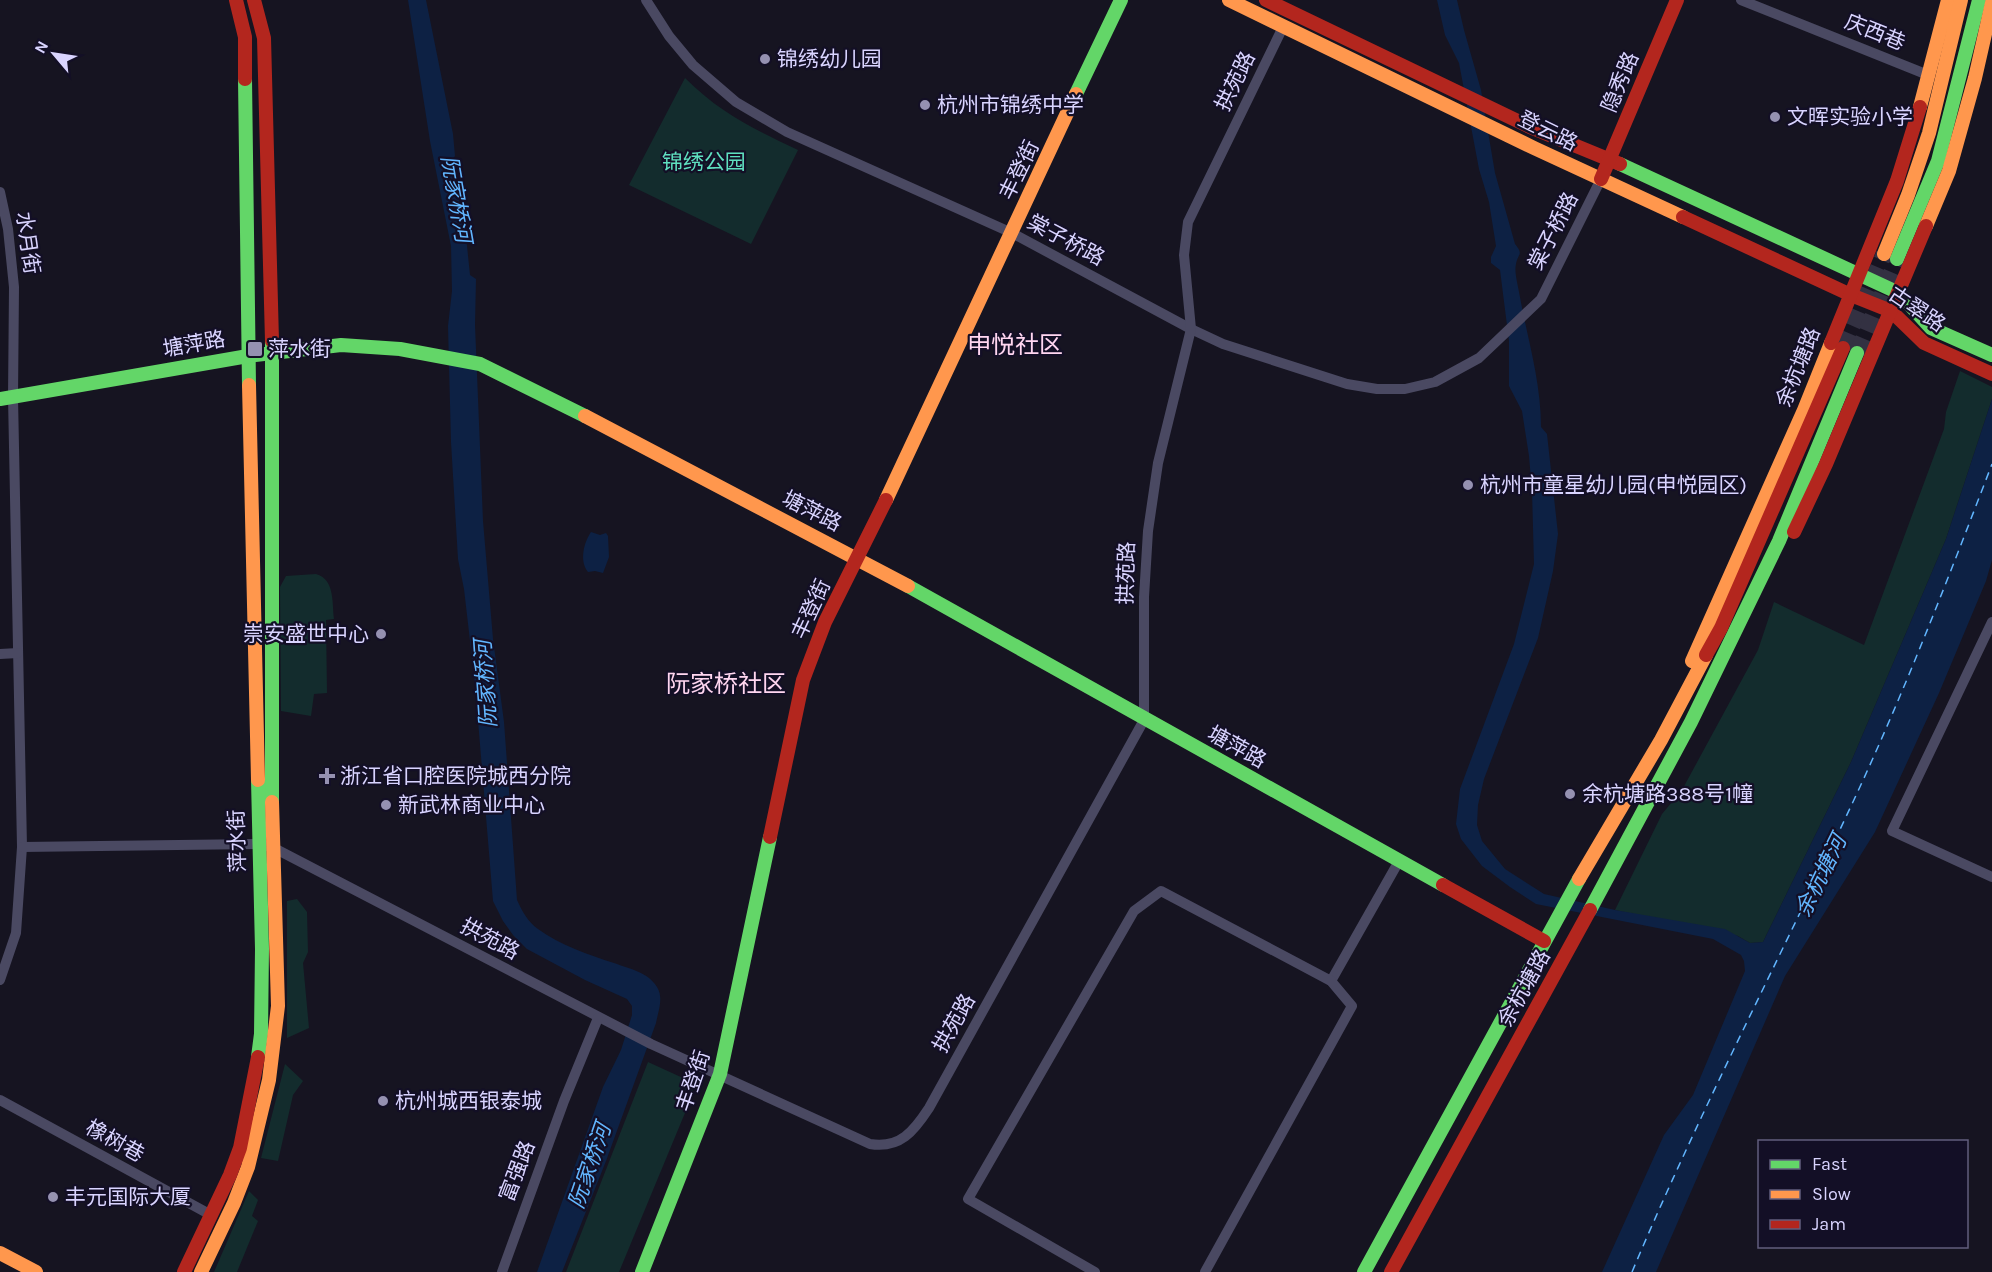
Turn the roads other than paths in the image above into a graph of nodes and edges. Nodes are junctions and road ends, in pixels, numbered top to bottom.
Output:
1 (236, 0) edge
2 (254, 0) edge
3 (646, 0) edge
4 (1121, 0) edge
5 (1229, 0) edge
6 (1266, 0) edge
7 (1677, 0) edge
8 (1741, 0) edge
9 (1948, 0) edge
10 (1961, 0) edge
11 (1979, 0) edge
12 (1992, 3) edge
13 (1284, 25) junction
14 (1928, 75) junction
15 (1610, 160) junction
16 (1601, 179) junction
17 (0, 192) edge
18 (1012, 233) junction
19 (1859, 275) junction
20 (1899, 293) junction
21 (1851, 296) junction
22 (1891, 311) junction
23 (1191, 329) junction
24 (1843, 348) tunnel mouth
25 (272, 353) junction
26 (1857, 353) tunnel mouth
27 (1992, 355) edge
28 (248, 356) junction
29 (1992, 374) edge
30 (7, 398) edge
31 (858, 558) junction
32 (1992, 622) edge
33 (18, 652) junction
34 (0, 654) edge
35 (1144, 720) junction
36 (1691, 722) junction
37 (1661, 740) junction
38 (265, 846) junction
39 (22, 847) junction
40 (1399, 861) junction
41 (1992, 877) edge
42 (1544, 941) junction
43 (0, 980) edge
44 (1331, 981) junction
45 (598, 1018) junction
46 (720, 1074) junction
47 (0, 1100) edge
48 (211, 1215) junction
49 (0, 1253) edge
50 (1392, 1271) edge
51 (36, 1272) edge
52 (184, 1272) edge
53 (201, 1272) edge
54 (502, 1272) edge
55 (642, 1272) edge
56 (1095, 1272) edge
57 (1205, 1272) edge
58 (1365, 1272) edge

1 - 28 main road, 萍水街
2 - 25 main road, 萍水街
3 - 18 street, 棠子桥路
4 - 18 main road, 丰登街
5 - 13 main road, 登云路
6 - 15 main road, 登云路
7 - 15 main road, 隐秀路
8 - 14 street, 庆西巷
9 - 14 main road, 余杭塘路
10 - 11 main road
12 - 20 main road, 余杭塘路
13 - 16 main road, 登云路
13 - 23 street, 拱苑路
14 - 19 main road, 余杭塘路
15 - 16 main road, 隐秀路
15 - 19 main road, 登云路
16 - 21 main road, 登云路
16 - 23 street, 棠子桥路
17 - 30 street, 水月街
18 - 23 street, 棠子桥路
18 - 31 main road, 丰登街
19 - 20 main road, 古翠路
19 - 21 main road, 余杭塘路
20 - 22 main road, 余杭塘路
20 - 27 main road, 古翠路
21 - 22 main road, 古翠路
21 - 37 main road, 余杭塘路
22 - 29 main road, 古翠路
22 - 36 main road, 余杭塘路
23 - 35 street, 拱苑路
24 - 37 main road, 余杭塘路
25 - 28 main road, 塘萍路
25 - 31 main road, 塘萍路
25 - 38 main road, 萍水街
26 - 36 main road, 余杭塘路
28 - 30 main road, 塘萍路
28 - 38 main road, 萍水街
30 - 33 street, 水月街
31 - 35 main road, 塘萍路
31 - 46 main road, 丰登街
32 - 41 street
33 - 34 street
33 - 39 street, 水月街
35 - 40 main road, 塘萍路
35 - 46 street, 拱苑路
36 - 50 main road, 余杭塘路
37 - 42 main road, 余杭塘路
38 - 39 street, 拱苑路
38 - 45 street, 拱苑路
38 - 48 main road, 萍水街
38 - 53 main road, 萍水街
39 - 43 street, 水月街
40 - 42 main road, 塘萍路
40 - 44 street
42 - 58 main road, 余杭塘路
44 - 56 street
44 - 57 street
45 - 46 street, 拱苑路
45 - 54 street, 富强路
46 - 55 main road, 丰登街
47 - 48 street, 橡树巷
48 - 52 main road, 萍水街
49 - 51 main road

